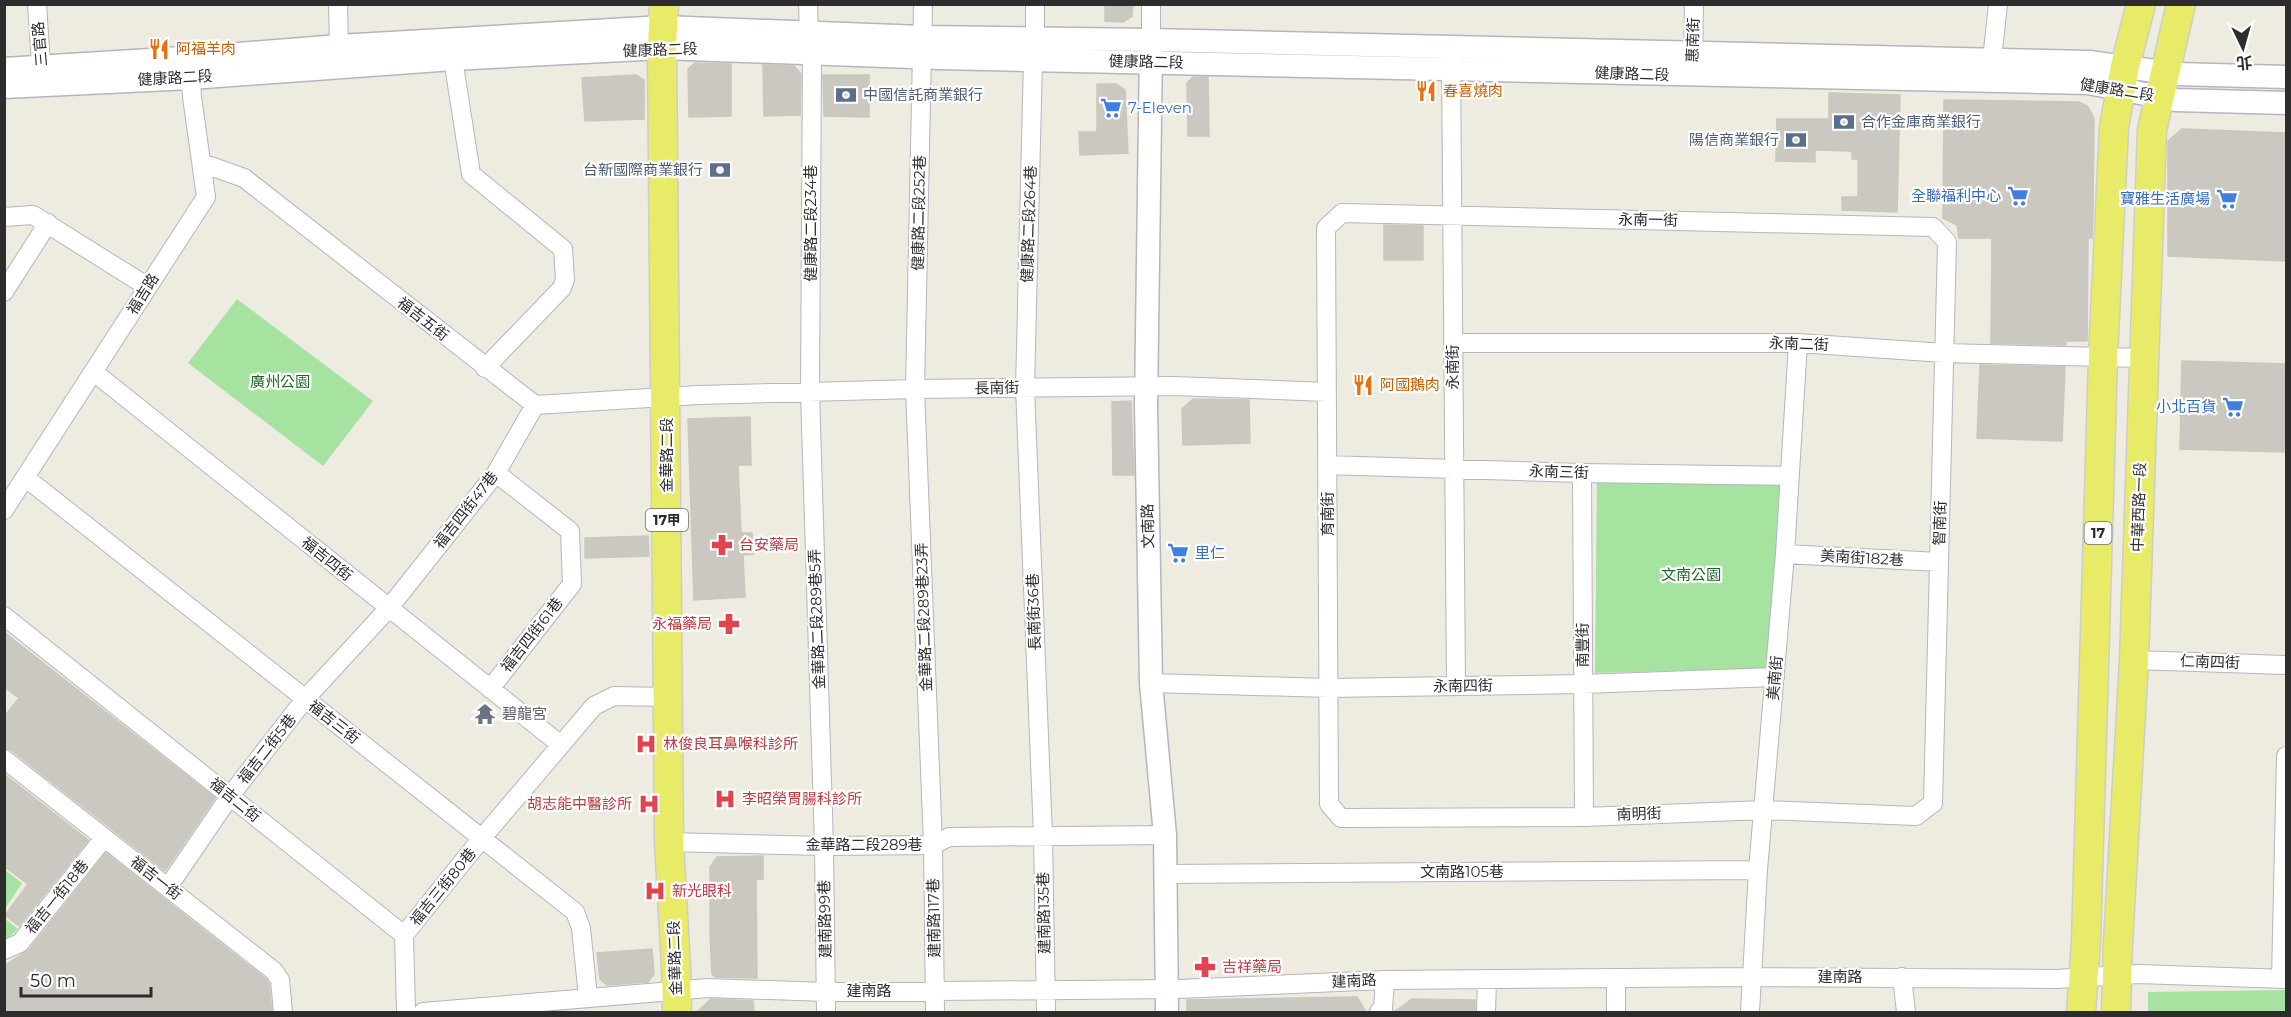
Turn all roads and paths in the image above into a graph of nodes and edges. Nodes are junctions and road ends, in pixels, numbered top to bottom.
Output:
1 (37, 4) edge
2 (338, 4) edge
3 (808, 4) edge
4 (922, 4) edge
5 (1035, 4) edge
6 (1151, 4) edge
7 (1695, 4) edge
8 (1998, 4) edge
9 (2141, 4) edge
10 (2181, 4) edge
11 (663, 27) edge
12 (810, 44) junction
13 (339, 46) junction
14 (922, 47) junction
15 (1034, 49) junction
16 (1151, 50) junction
17 (453, 59) junction
18 (1451, 59) junction
19 (1992, 60) junction
20 (1693, 65) junction
21 (190, 68) junction
22 (4, 69) edge
23 (42, 75) junction
24 (2286, 76) edge
25 (2123, 77) junction
26 (2162, 85) junction
27 (4, 87) edge
28 (2286, 103) edge
29 (202, 163) junction
30 (1342, 213) joint
31 (1452, 215) junction
32 (4, 217) edge
33 (48, 223) junction
34 (1947, 242) joint
35 (148, 287) junction
36 (4, 291) edge
37 (1453, 343) junction
38 (1798, 343) junction
39 (1944, 353) junction
40 (2103, 357) junction
41 (2144, 358) junction
42 (484, 368) junction
43 (94, 373) junction
44 (1147, 387) junction
45 (1025, 388) junction
46 (915, 389) junction
47 (810, 392) junction
48 (1327, 392) junction
49 (666, 398) junction
50 (535, 405) junction
51 (1327, 465) junction
52 (1454, 469) junction
53 (496, 473) junction
54 (1582, 473) junction
55 (1790, 476) junction
56 (26, 478) junction
57 (4, 510) edge
58 (1785, 554) junction
59 (1939, 562) junction
60 (389, 608) junction
61 (4, 616) edge
62 (2134, 660) junction
63 (2286, 665) edge
64 (1775, 677) junction
65 (1151, 683) junction
66 (1584, 684) junction
67 (1456, 686) junction
68 (490, 688) junction
69 (1329, 688) junction
70 (667, 696) junction
71 (305, 699) junction
72 (561, 745) junction
73 (2286, 756) edge
74 (4, 759) edge
75 (230, 796) junction
76 (1933, 802) joint
77 (1764, 810) junction
78 (1584, 817) junction
79 (1341, 818) joint
80 (2286, 826) edge
81 (1165, 835) junction
82 (1043, 836) junction
83 (104, 838) junction
84 (482, 838) junction
85 (669, 842) junction
86 (933, 845) junction
87 (824, 846) junction
88 (1758, 870) junction
89 (1165, 874) junction
90 (168, 887) junction
91 (404, 935) junction
92 (4, 950) edge
93 (2117, 975) junction
94 (1753, 977) junction
95 (1902, 977) junction
96 (2084, 978) junction
97 (1616, 979) junction
98 (2284, 979) edge
99 (1385, 980) junction
100 (1487, 980) junction
101 (1045, 990) junction
102 (1167, 990) junction
103 (935, 991) junction
104 (826, 992) junction
105 (588, 997) junction
106 (676, 1002) edge
107 (283, 1012) edge
108 (406, 1012) edge
109 (423, 1012) edge
110 (826, 1012) edge
111 (935, 1012) edge
112 (1046, 1012) edge
113 (1167, 1012) edge
114 (1379, 1012) edge
115 (1486, 1012) edge
116 (1616, 1012) edge
117 (1750, 1012) edge
118 (1905, 1012) edge
119 (2081, 1012) edge
120 (2116, 1012) edge

1 - 23 street, 三官路
2 - 13 street
3 - 12 street, 健康路二段234巷
4 - 14 street, 健康路二段252巷
5 - 15 street, 健康路二段264巷
6 - 16 street
7 - 20 street, 惠南街
8 - 19 street
9 - 25 main road, 17
10 - 26 main road, 中華西路一段
11 - 12 street, 健康路二段
11 - 13 street, 健康路二段
11 - 17 street, 健康路二段
11 - 49 main road, 金華路二段 / 17甲
12 - 14 street, 健康路二段
12 - 47 street, 健康路二段234巷
13 - 21 street, 健康路二段
14 - 15 street, 健康路二段
14 - 46 street, 健康路二段252巷
15 - 16 street, 健康路二段
15 - 45 street, 健康路二段264巷
16 - 18 street, 健康路二段
16 - 44 street, 文南路
17 - 21 street, 健康路二段
17 - 42 street
18 - 20 street, 健康路二段
18 - 31 street, 永南街
19 - 20 street, 健康路二段
19 - 25 street, 健康路二段
20 - 25 street, 健康路二段
21 - 23 street, 健康路二段
21 - 29 street, 福吉路
22 - 23 street, 健康路二段
23 - 27 street, 健康路二段
24 - 26 street, 健康路二段
25 - 26 street, 健康路二段
25 - 40 main road, 17
26 - 28 street, 健康路二段
26 - 41 main road, 中華西路一段
29 - 35 street, 福吉路
29 - 42 street, 福吉五街
30 - 31 street, 永南一街
30 - 48 street, 育南街
31 - 34 street, 永南一街
31 - 37 street, 永南街
32 - 33 street
33 - 35 street
33 - 36 street
34 - 39 street, 智南街
35 - 43 street, 福吉路
37 - 38 street, 永南二街
37 - 52 street, 永南街
38 - 39 street, 永南二街
38 - 55 street, 美南街
39 - 40 street, 永南二街
39 - 59 street, 智南街
40 - 41 street, 永南二街
40 - 96 main road, 17
41 - 62 main road, 中華西路一段
42 - 50 street, 福吉五街
43 - 56 street, 福吉路
43 - 60 street, 福吉四街
44 - 45 street, 長南街
44 - 48 street, 長南街
44 - 65 street, 文南路
45 - 46 street, 長南街
45 - 82 street, 長南街36巷
46 - 47 street, 長南街
46 - 86 street, 金華路二段289巷23弄
47 - 49 street, 長南街
47 - 87 street, 金華路二段289巷5弄
48 - 51 street, 育南街
49 - 50 street
49 - 70 main road, 金華路二段 / 17甲
50 - 53 street, 福吉四街47巷
51 - 52 street, 永南三街
51 - 69 street, 育南街
52 - 54 street, 永南三街
52 - 67 street, 永南街
53 - 60 street, 福吉四街47巷
53 - 68 street, 福吉四街61巷
54 - 55 street, 永南三街
54 - 66 street, 南豐街
55 - 58 street, 美南街
56 - 57 street, 福吉路
56 - 71 street, 福吉三街
58 - 59 street, 美南街182巷
58 - 64 street, 美南街
59 - 76 street, 智南街
60 - 68 street, 福吉四街
60 - 71 street, 福吉四街47巷
61 - 75 street, 福吉二街
62 - 63 street, 仁南四街
62 - 93 main road, 中華西路一段
64 - 66 street, 永南四街
64 - 77 street, 美南街
65 - 69 street, 永南四街
65 - 81 street, 文南路
66 - 67 street, 永南四街
66 - 78 street, 南豐街
67 - 69 street, 永南四街
68 - 72 street, 福吉四街
69 - 79 street, 育南街
70 - 72 street, 福吉三街80巷
70 - 85 main road, 金華路二段 / 17甲
71 - 75 street, 福吉二街5巷
71 - 84 street, 福吉三街
72 - 84 street, 福吉三街80巷
73 - 80 street
74 - 83 street, 福吉一街
75 - 90 street, 福吉二街5巷
75 - 91 street, 福吉二街
76 - 77 street, 南明街
77 - 78 street, 南明街
77 - 88 street, 美南街
78 - 79 street, 南明街
80 - 98 street
81 - 82 street, 金華路二段289巷
81 - 89 street, 文南路
82 - 86 street, 金華路二段289巷
82 - 101 street, 建南路135巷
83 - 90 street, 福吉一街
83 - 92 street, 福吉一街18巷
84 - 91 street, 福吉三街80巷
84 - 105 street, 福吉三街
85 - 87 street, 金華路二段289巷
85 - 106 main road, 金華路二段 / 17甲
86 - 87 street, 金華路二段289巷
86 - 103 street, 建南路117巷
87 - 104 street, 建南路99巷
88 - 89 street, 文南路105巷
88 - 94 street, 美南街
89 - 102 street, 文南路
90 - 107 street, 福吉一街
91 - 108 street
93 - 96 street, 建南路
93 - 98 street, 建南路
93 - 120 main road, 中華西路一段
94 - 95 street, 建南路
94 - 97 street, 建南路
94 - 117 street, 美南街
95 - 96 street, 建南路
95 - 118 street
96 - 119 main road, 17
97 - 100 street, 建南路
97 - 116 street
99 - 100 street, 建南路
99 - 102 street, 建南路
99 - 114 street
100 - 115 street
101 - 102 street, 建南路
101 - 103 street, 建南路
101 - 112 street, 建南路135巷
102 - 113 street, 文南路
103 - 104 street, 建南路
103 - 111 street, 建南路117巷
104 - 106 street, 建南路
104 - 110 street, 建南路99巷
105 - 106 street, 建南路
105 - 109 street, 建南路

